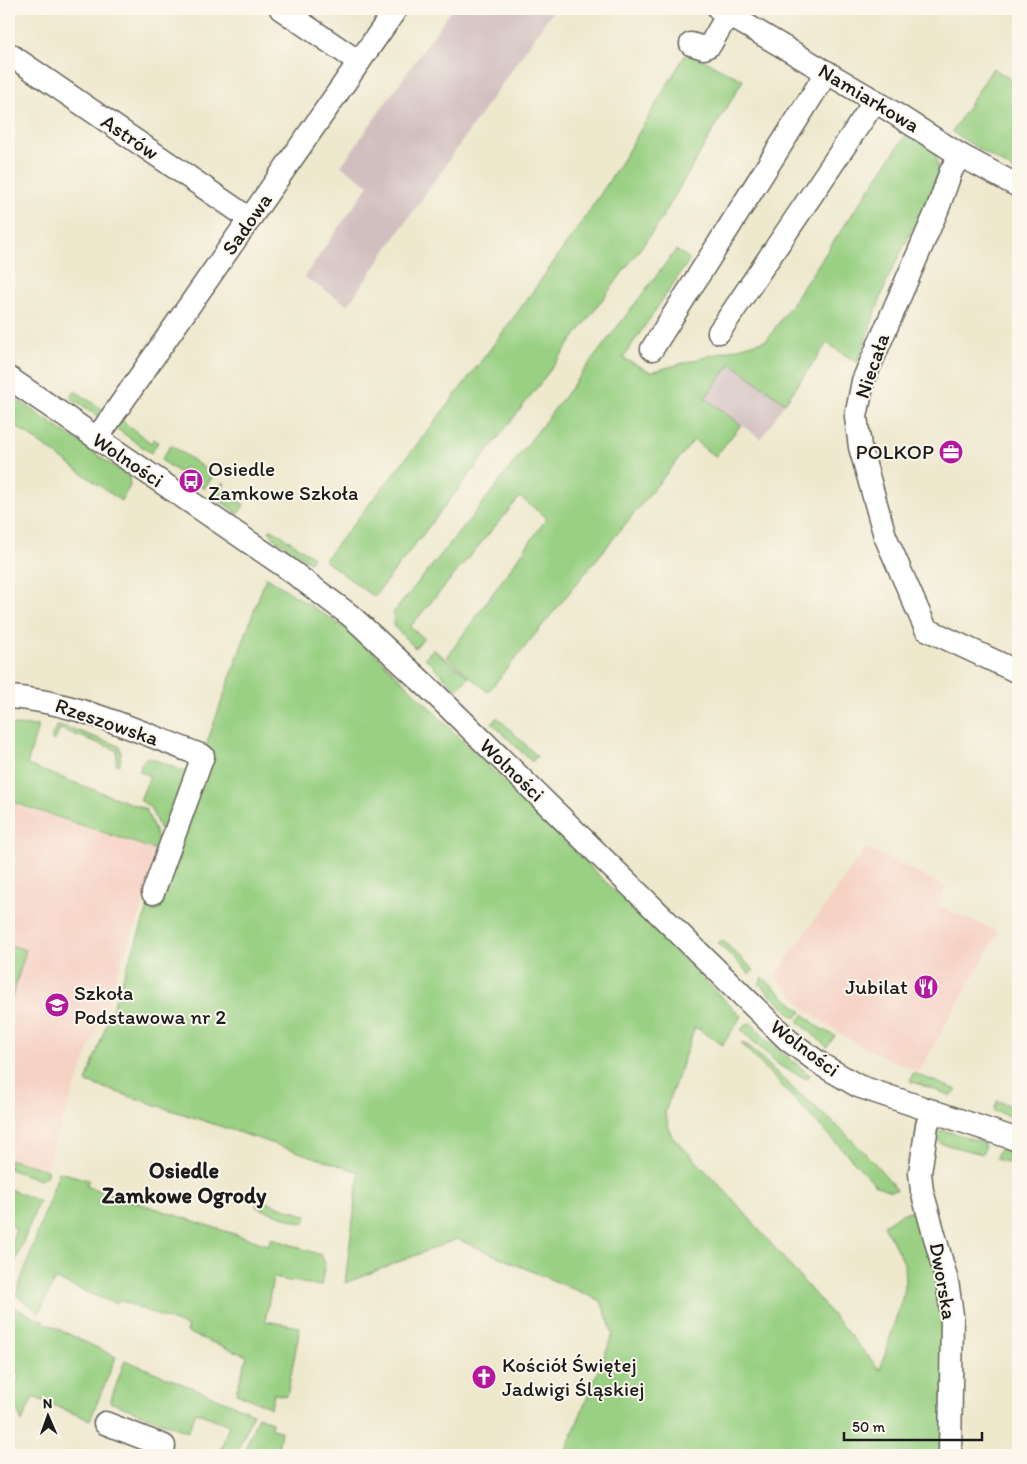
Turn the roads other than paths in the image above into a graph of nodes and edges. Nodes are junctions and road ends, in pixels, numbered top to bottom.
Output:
1 (281, 9) edge
2 (396, 9) edge
3 (724, 11) edge
4 (691, 44) dead end
5 (9, 54) edge
6 (359, 62) junction
7 (827, 72) junction
8 (875, 101) junction
9 (960, 154) junction
10 (1018, 186) edge
11 (250, 219) junction
12 (719, 332) dead end
13 (652, 349) dead end
14 (9, 378) edge
15 (97, 438) junction
16 (1018, 672) edge
17 (9, 697) edge
18 (153, 893) dead end
19 (933, 1111) junction
20 (1018, 1140) edge
21 (105, 1423) dead end
22 (161, 1455) edge
23 (950, 1455) edge

1 - 6 street
2 - 6 street, Sadowa
3 - 4 street
3 - 7 street, Namiarkowa
5 - 11 street, Astrów
6 - 11 street, Sadowa
7 - 8 street, Namiarkowa
7 - 13 street
8 - 9 street, Namiarkowa
8 - 12 street
9 - 10 street, Namiarkowa
9 - 16 street, Niecała
11 - 15 street, Sadowa
14 - 15 street, Wolności
15 - 19 street, Wolności
17 - 18 street, Rzeszowska
19 - 20 street, Wolności
19 - 23 street, Dworska
21 - 22 street

